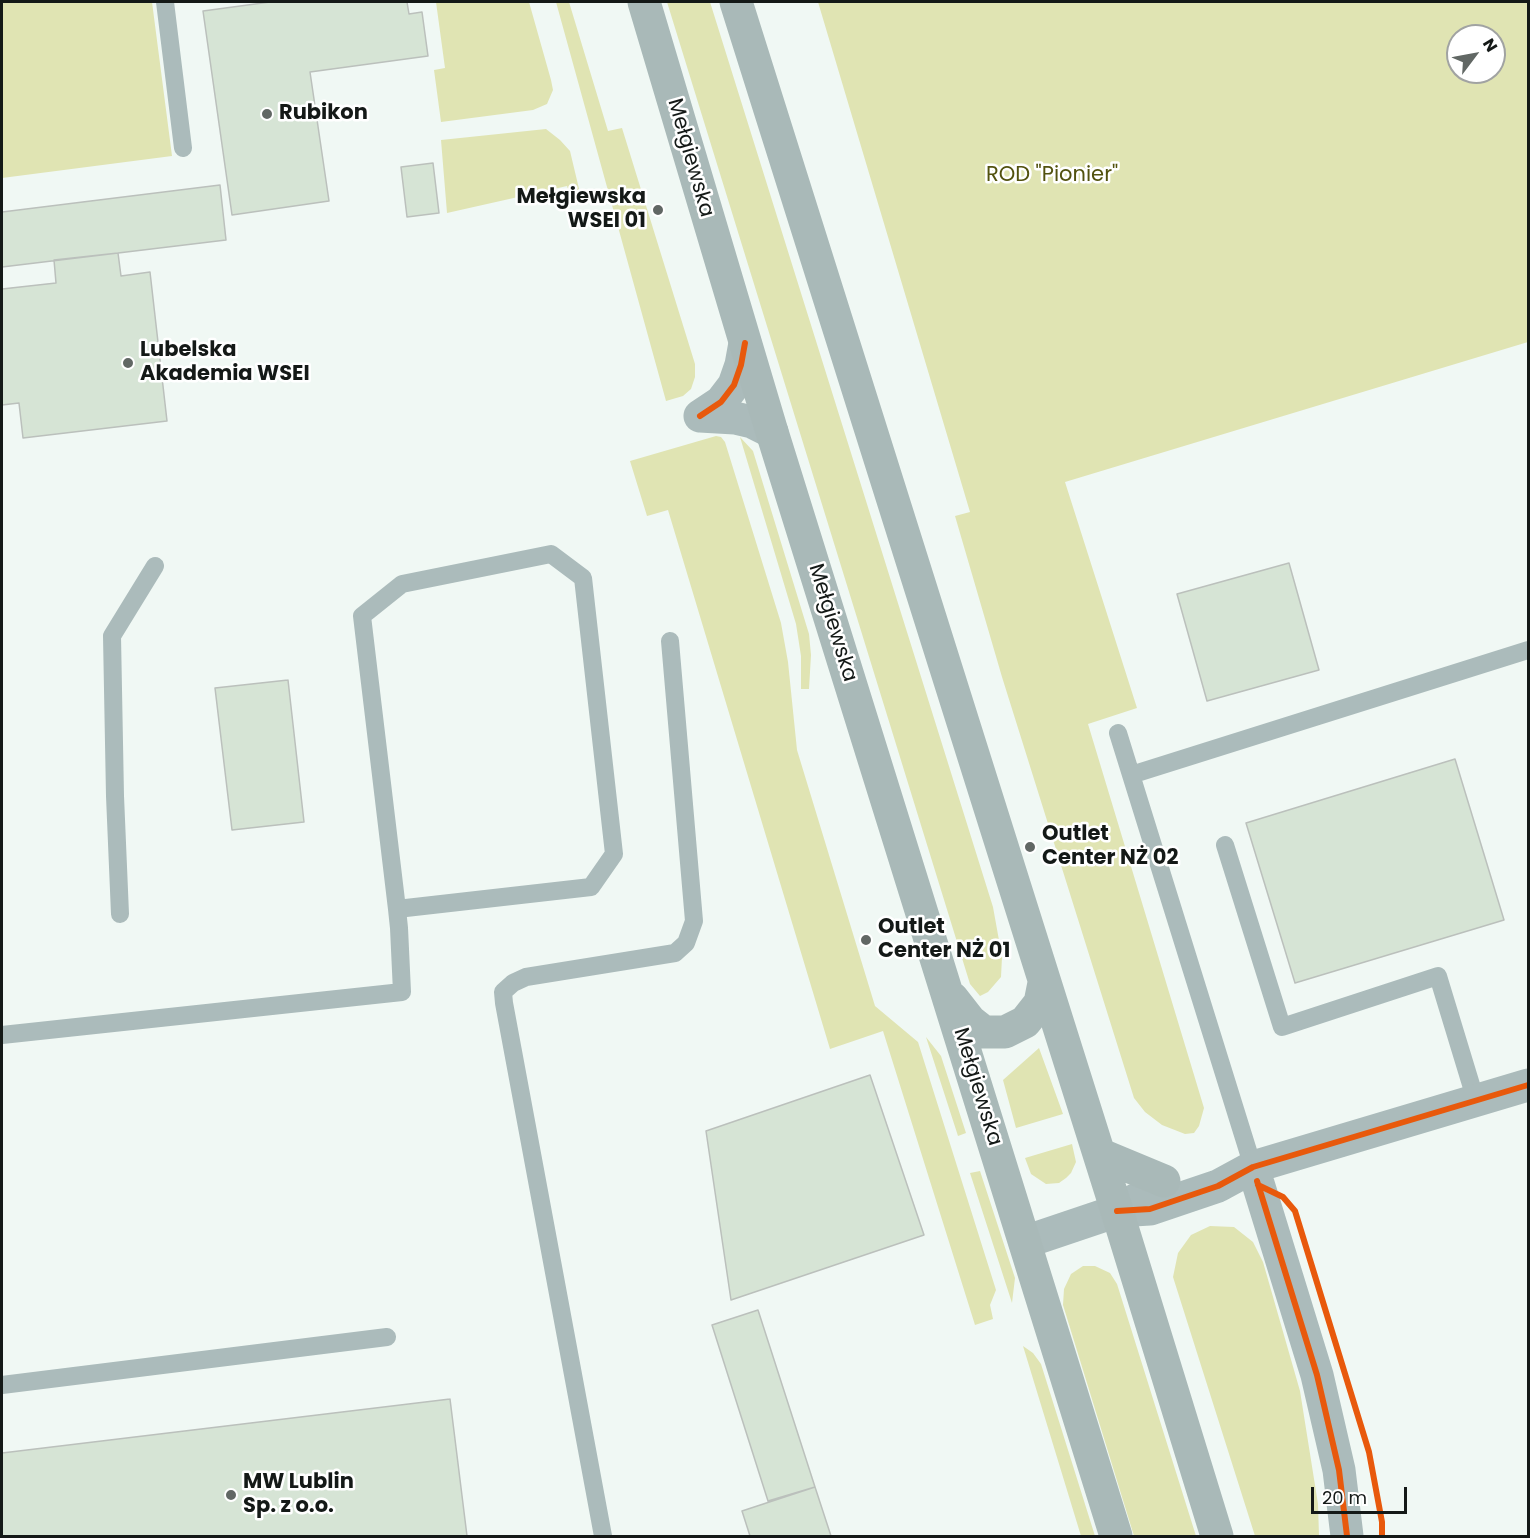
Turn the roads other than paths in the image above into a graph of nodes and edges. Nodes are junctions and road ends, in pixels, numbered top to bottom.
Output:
1 (165, 2) edge
2 (644, 2) edge
3 (736, 2) edge
4 (183, 148) dead end
5 (745, 343) junction
6 (772, 432) junction
7 (155, 566) dead end
8 (670, 640) dead end
9 (1528, 650) edge
10 (1118, 733) dead end
11 (1131, 775) junction
12 (1226, 845) dead end
13 (397, 909) junction
14 (120, 914) dead end
15 (1044, 983) junction
16 (947, 992) junction
17 (2, 1035) edge
18 (1528, 1085) edge
19 (1476, 1101) junction
20 (1099, 1154) junction
21 (1253, 1167) junction
22 (1164, 1181) junction
23 (1117, 1211) junction
24 (1025, 1242) junction
25 (387, 1337) dead end
26 (2, 1385) edge
27 (603, 1536) edge
28 (1116, 1536) edge
29 (1218, 1536) edge
30 (1347, 1536) edge

1 - 4 lane
2 - 5 main road, Mełgiewska
3 - 15 main road
5 - 6 main road, Mełgiewska
5 - 6 street
6 - 16 main road, Mełgiewska
7 - 14 lane
8 - 27 lane
9 - 11 lane
10 - 11 lane
11 - 21 lane
12 - 19 lane
13 - 13 lane
13 - 17 lane
15 - 16 main road
15 - 20 main road
16 - 24 main road, Mełgiewska
18 - 19 street
19 - 21 street
20 - 22 main road
20 - 23 main road
21 - 22 street
21 - 23 street
21 - 30 street
22 - 23 street
23 - 24 street
23 - 29 main road
24 - 28 main road, Mełgiewska
25 - 26 lane

